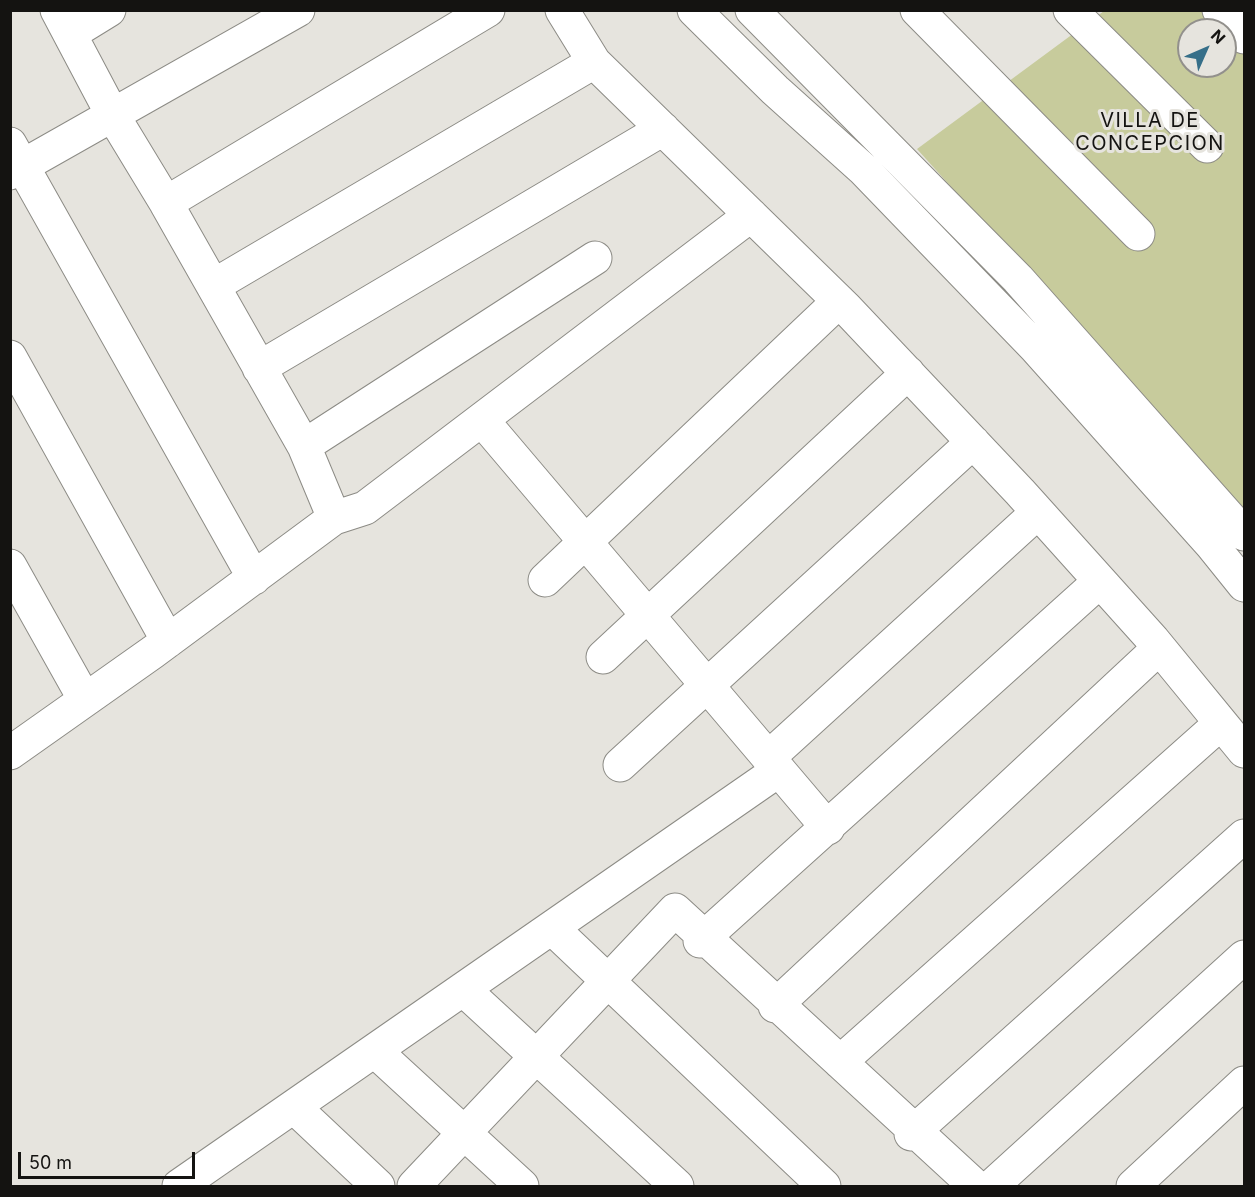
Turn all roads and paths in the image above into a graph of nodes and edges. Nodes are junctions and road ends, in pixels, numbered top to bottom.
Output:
1 (109, 10) edge
2 (298, 10) edge
3 (488, 10) edge
4 (562, 10) edge
5 (694, 10) edge
6 (752, 10) edge
7 (916, 10) edge
8 (1070, 10) edge
9 (1219, 10) edge
10 (64, 22) edge
11 (1245, 37) edge
12 (594, 62) junction
13 (112, 114) junction
14 (663, 129) junction
15 (1207, 146) dead end
16 (15, 161) edge
17 (166, 203) junction
18 (751, 215) junction
19 (1138, 234) dead end
20 (595, 258) dead end
21 (213, 286) junction
22 (839, 301) junction
23 (10, 357) edge
24 (259, 368) junction
25 (908, 373) junction
26 (482, 420) junction
27 (973, 442) junction
28 (304, 446) junction
29 (1038, 512) junction
30 (334, 518) junction
31 (1245, 534) edge
32 (585, 542) junction
33 (10, 566) edge
34 (254, 578) junction
35 (545, 580) dead end
36 (1100, 581) junction
37 (1245, 585) edge
38 (648, 615) junction
39 (168, 641) junction
40 (1159, 648) junction
41 (603, 657) dead end
42 (708, 686) junction
43 (85, 700) junction
44 (1221, 723) junction
45 (1245, 751) edge
46 (10, 753) edge
47 (774, 764) junction
48 (620, 765) dead end
49 (828, 828) junction
50 (1245, 836) edge
51 (552, 928) junction
52 (702, 939) junction
53 (1245, 957) edge
54 (608, 981) junction
55 (463, 989) junction
56 (776, 1005) junction
57 (375, 1051) junction
58 (536, 1057) junction
59 (840, 1062) junction
60 (1245, 1083) edge
61 (294, 1107) junction
62 (913, 1132) junction
63 (464, 1133) junction
64 (203, 1180) edge
65 (378, 1186) edge
66 (414, 1186) edge
67 (522, 1186) edge
68 (677, 1186) edge
69 (824, 1186) edge
70 (975, 1186) edge
71 (992, 1186) edge
72 (1132, 1186) edge

1 - 10 street
2 - 13 street
3 - 17 street
4 - 12 street
5 - 37 street
6 - 31 street
7 - 19 street
8 - 15 street
9 - 11 street
10 - 13 street
12 - 14 street
12 - 21 street
13 - 16 street
13 - 17 street
14 - 18 street
14 - 24 street
16 - 34 street
17 - 21 street
18 - 22 street
18 - 26 street
20 - 28 street
21 - 24 street
22 - 25 street
22 - 32 street
23 - 39 street
24 - 28 street
25 - 27 street
25 - 38 street
26 - 30 street
26 - 32 street
27 - 29 street
27 - 42 street
28 - 30 street
29 - 36 street
29 - 47 street
30 - 34 street
32 - 35 street
32 - 38 street
33 - 43 street
34 - 39 street
36 - 40 street
36 - 49 street
38 - 41 street
38 - 42 street
39 - 43 street
40 - 44 street
40 - 56 street
42 - 47 street
42 - 48 street
43 - 46 street
44 - 45 street
44 - 59 street
47 - 49 street
47 - 51 street
49 - 52 street
50 - 62 street
51 - 54 street
51 - 55 street
52 - 54 street
52 - 56 street
53 - 71 street
54 - 58 street
54 - 69 street
55 - 57 street
55 - 58 street
56 - 59 street
57 - 61 street
57 - 63 street
58 - 63 street
58 - 68 street
59 - 62 street
60 - 72 street
61 - 64 street
61 - 65 street
62 - 70 street
63 - 66 street
63 - 67 street

